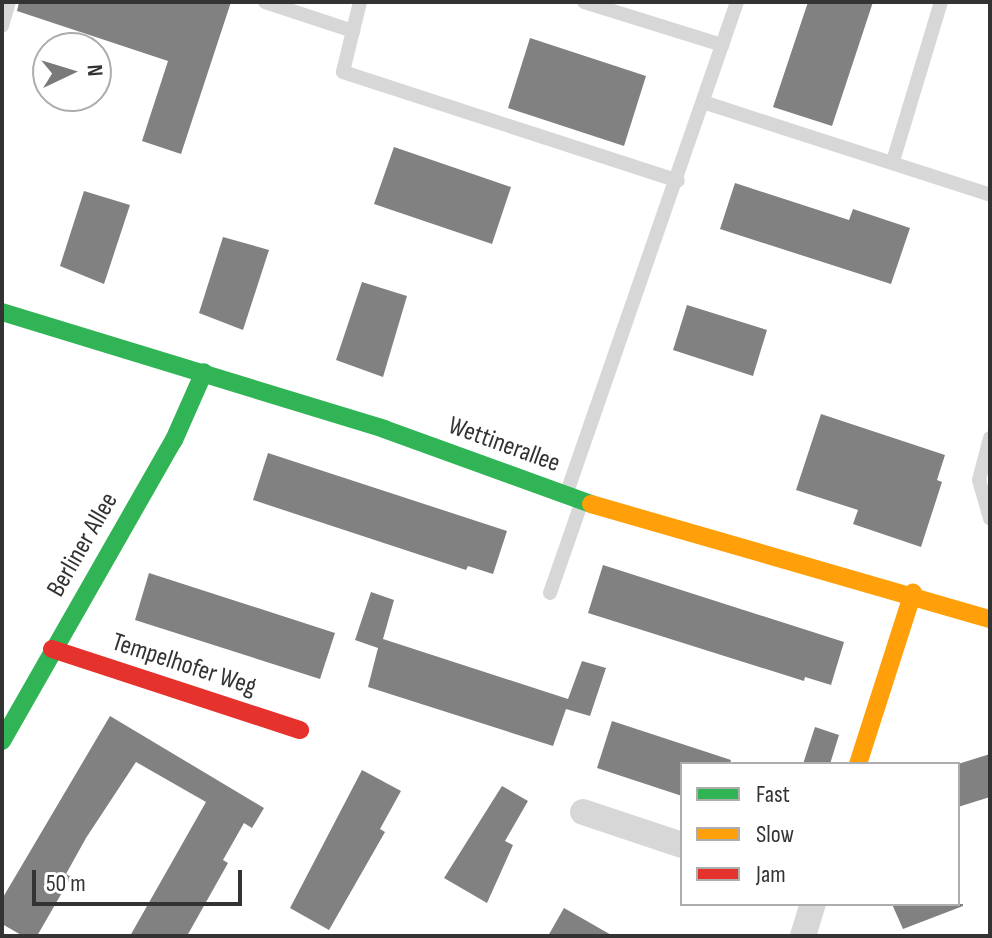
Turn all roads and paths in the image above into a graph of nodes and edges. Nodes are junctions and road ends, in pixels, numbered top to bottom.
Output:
1 (9, 2) edge
2 (265, 2) edge
3 (360, 2) edge
4 (584, 2) edge
5 (737, 2) edge
6 (941, 2) edge
7 (2, 26) edge
8 (353, 31) junction
9 (722, 45) junction
10 (706, 103) junction
11 (893, 161) junction
12 (678, 181) junction
13 (990, 195) edge
14 (2, 312) edge
15 (204, 372) junction
16 (990, 438) edge
17 (574, 498) junction
18 (990, 518) edge
19 (550, 593) dead end
20 (913, 593) junction
21 (990, 619) edge
22 (52, 649) junction
23 (300, 730) dead end
24 (2, 741) edge
25 (859, 762) edge
26 (583, 812) dead end
27 (680, 844) edge
28 (812, 906) edge
29 (803, 936) edge

1 - 7 lane
2 - 8 lane
3 - 8 lane
4 - 9 lane
5 - 9 lane
6 - 11 lane
8 - 12 lane
9 - 10 lane
10 - 11 lane
10 - 12 lane
11 - 13 lane
12 - 17 lane
14 - 15 street, Wettinerallee
15 - 17 street, Wettinerallee
15 - 22 street, Berliner Allee
16 - 18 lane
17 - 19 lane
17 - 20 street, Wettinerallee
20 - 21 street, Wettinerallee
20 - 25 street
22 - 23 street, Tempelhofer Weg
22 - 24 street, Berliner Allee
26 - 27 street
28 - 29 street

